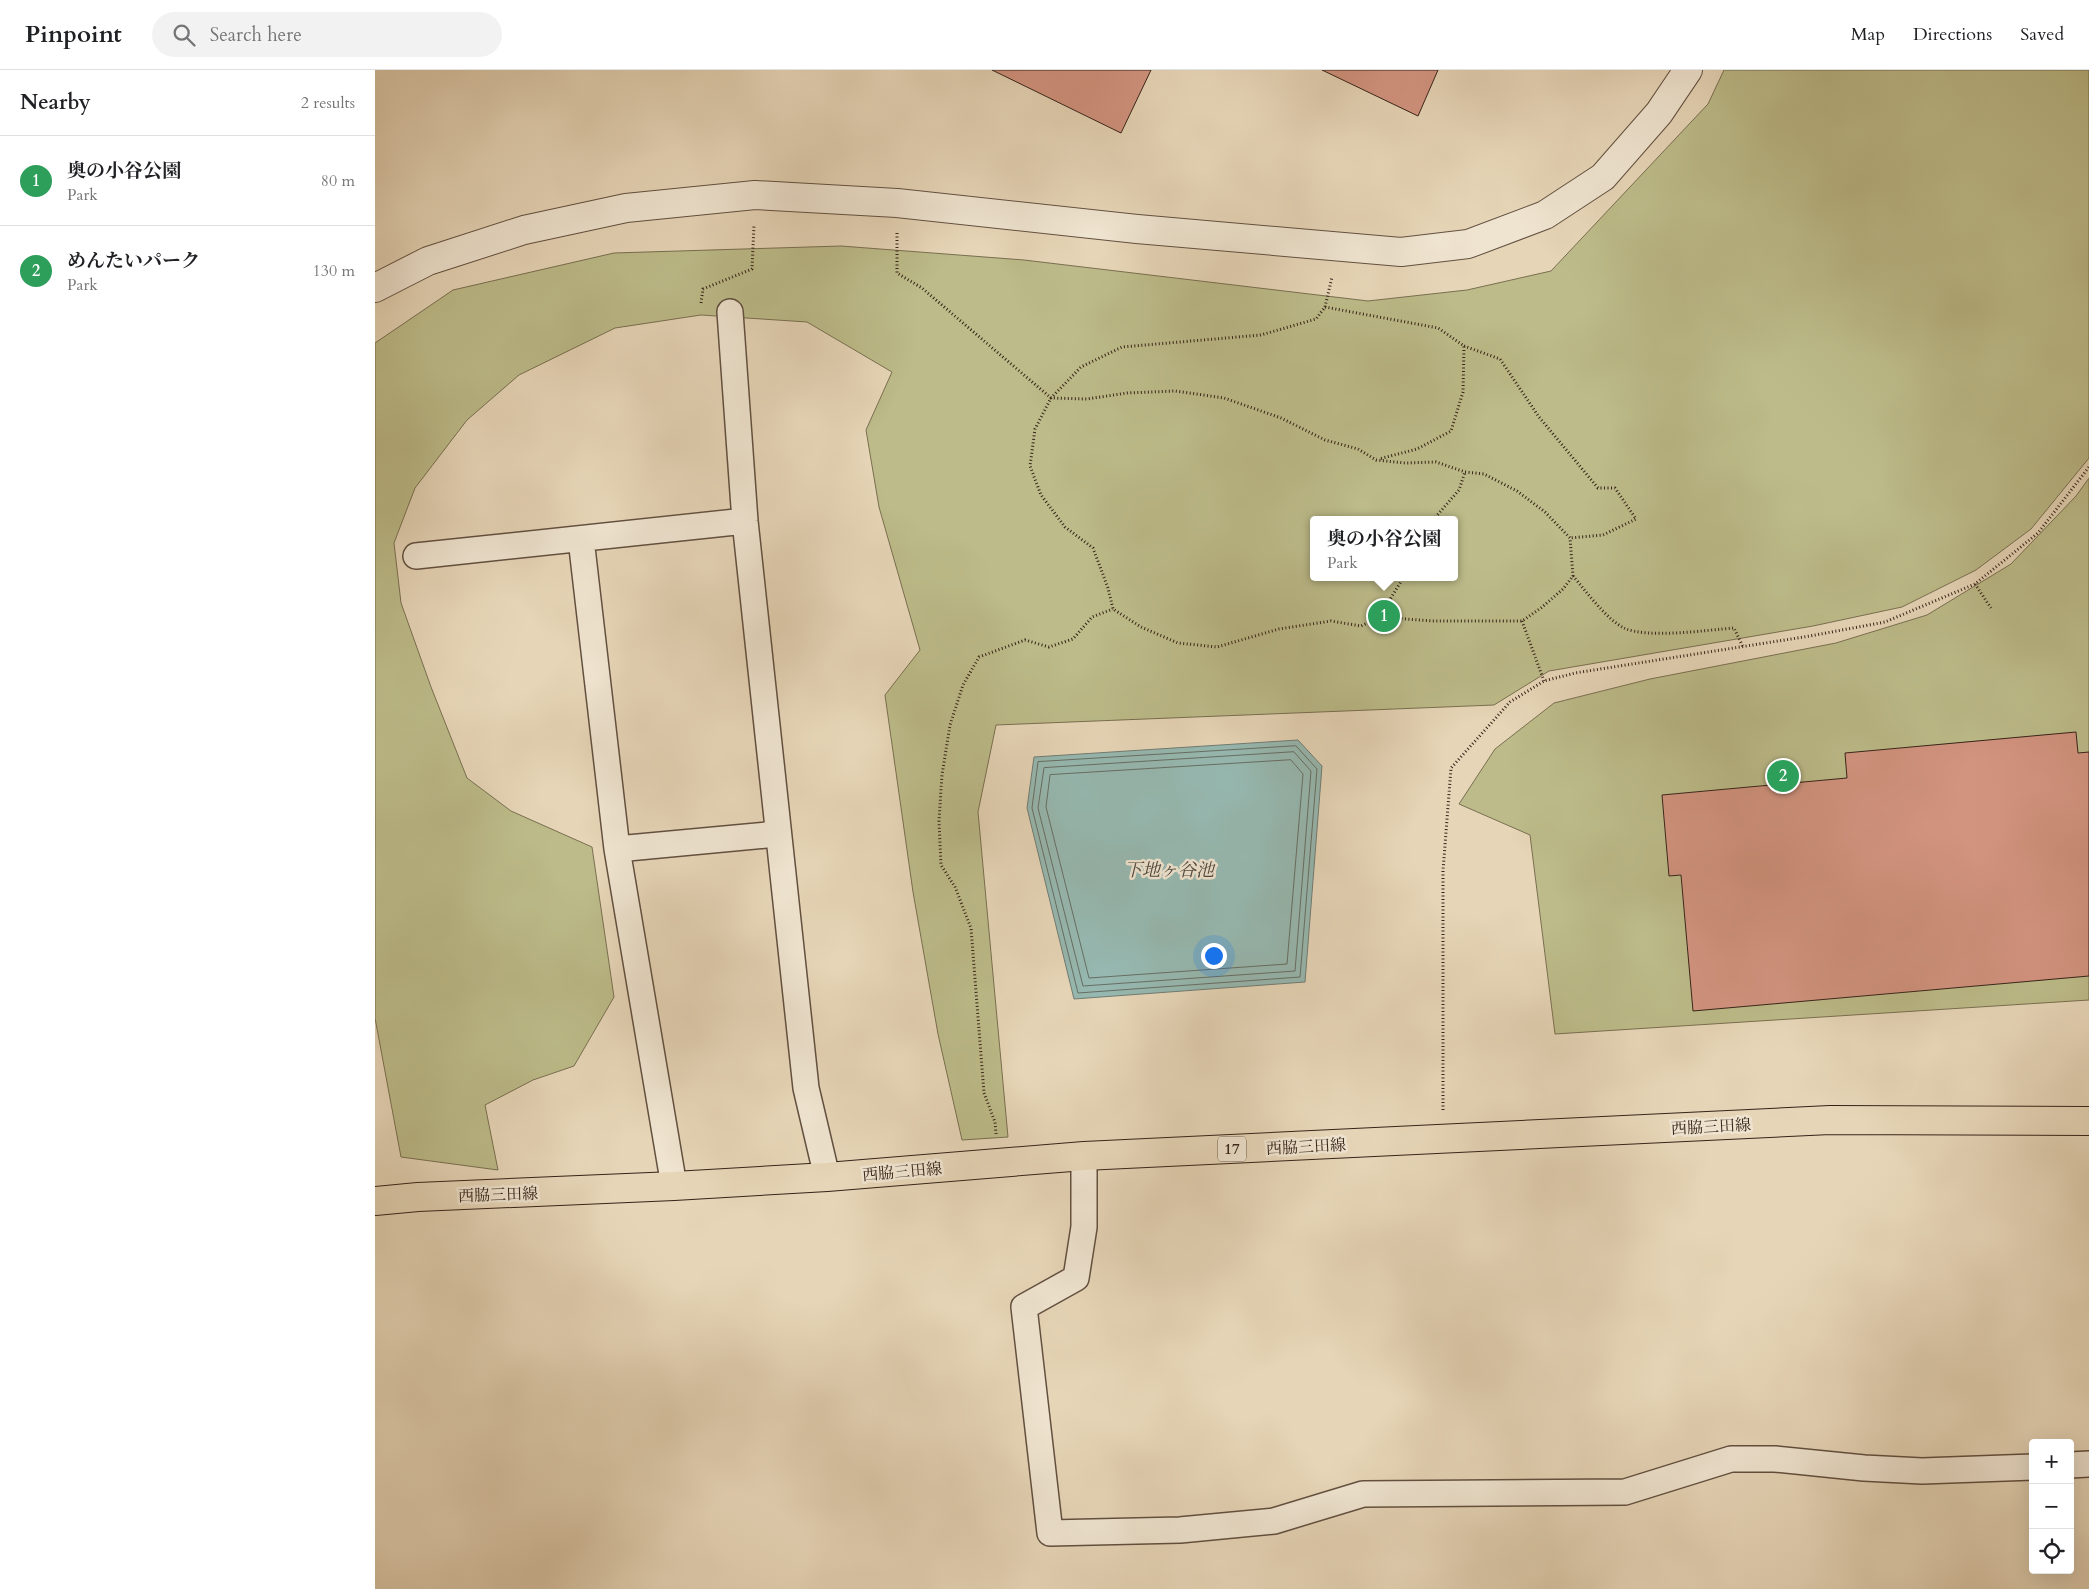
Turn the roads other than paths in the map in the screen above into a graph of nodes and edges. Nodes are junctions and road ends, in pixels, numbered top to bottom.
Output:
1 (1688, 70) edge
2 (375, 288) edge
3 (729, 312) road end
4 (745, 521) junction
5 (581, 538) junction
6 (416, 556) dead end
7 (777, 834) junction
8 (617, 850) junction
9 (2089, 1121) edge
10 (1084, 1156) junction
11 (827, 1177) junction
12 (674, 1186) junction
13 (375, 1201) edge
14 (2089, 1464) edge
15 (2074, 1465) edge
16 (2029, 1467) edge

1 - 2 street
3 - 4 street
4 - 5 street
4 - 7 street
5 - 6 street
5 - 8 street
7 - 8 street
7 - 11 street
8 - 12 street
9 - 10 main road, 西脇三田線 / 17
10 - 11 main road, 西脇三田線 / 17
10 - 16 street
11 - 12 main road, 西脇三田線 / 17
12 - 13 main road, 西脇三田線 / 17
14 - 15 street

